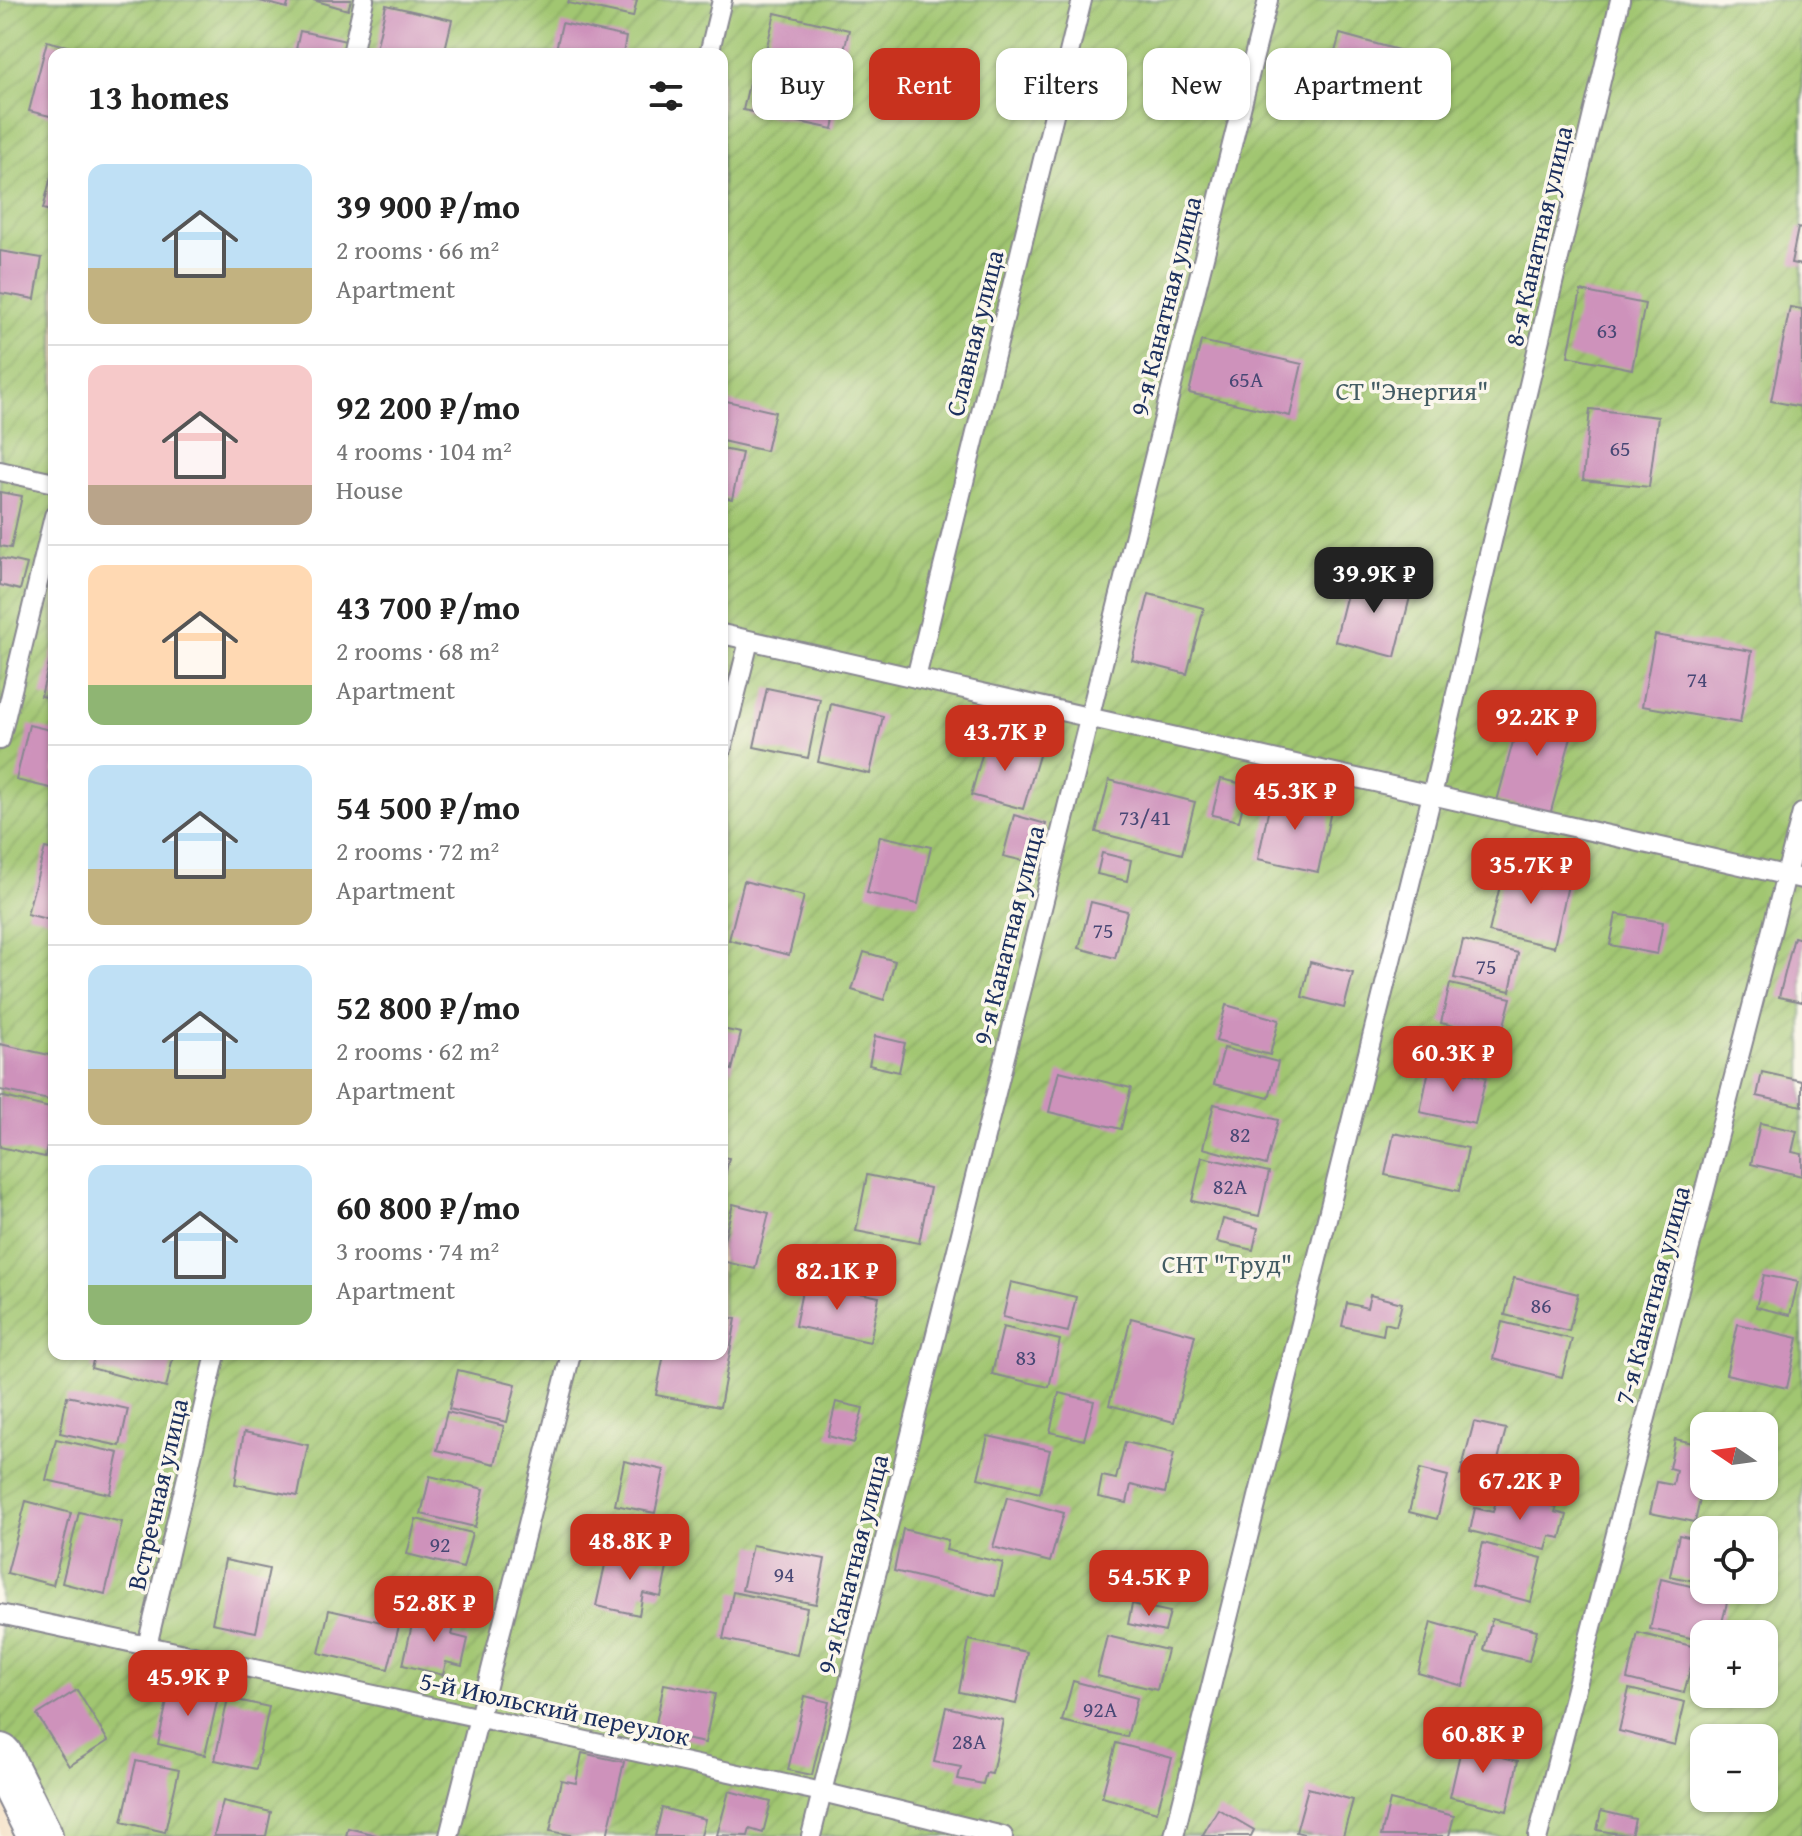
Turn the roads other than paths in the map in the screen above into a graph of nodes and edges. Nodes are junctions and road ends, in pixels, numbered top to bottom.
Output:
1 (364, 0) edge
2 (722, 0) edge
3 (1082, 0) edge
4 (1268, 0) edge
5 (1620, 0) edge
6 (353, 48) edge
7 (710, 48) edge
8 (0, 471) edge
9 (48, 482) edge
10 (48, 541) edge
11 (728, 636) edge
12 (749, 641) junction
13 (916, 678) junction
14 (1089, 717) junction
15 (728, 725) edge
16 (0, 740) edge
17 (1432, 795) junction
18 (1802, 813) edge
19 (1795, 877) edge
20 (215, 1360) edge
21 (570, 1360) edge
22 (0, 1614) edge
23 (147, 1646) junction
24 (480, 1719) junction
25 (0, 1756) edge
26 (822, 1792) junction
27 (40, 1836) edge
28 (449, 1836) edge
29 (811, 1836) edge
30 (1003, 1836) edge
31 (1174, 1836) edge
32 (1538, 1836) edge

1 - 6 lane
2 - 7 lane
3 - 13 lane, Славная улица
4 - 14 lane, 9-я Канатная улица
5 - 17 lane, 8-я Канатная улица
8 - 9 lane
10 - 16 lane
11 - 12 lane
12 - 13 lane
12 - 15 lane
13 - 14 lane
14 - 17 lane
14 - 26 lane, 9-я Канатная улица
17 - 19 lane
17 - 31 lane, 8-я Канатная улица
18 - 19 lane, 7-я Канатная улица
19 - 32 lane, 7-я Канатная улица
20 - 23 lane, Встречная улица
21 - 24 lane
22 - 23 lane, 5-й Июльский переулок
23 - 24 lane, 5-й Июльский переулок
24 - 26 lane, 5-й Июльский переулок
24 - 28 lane
25 - 27 street
26 - 29 lane, 9-я Канатная улица
26 - 30 lane, 5-й Июльский переулок

